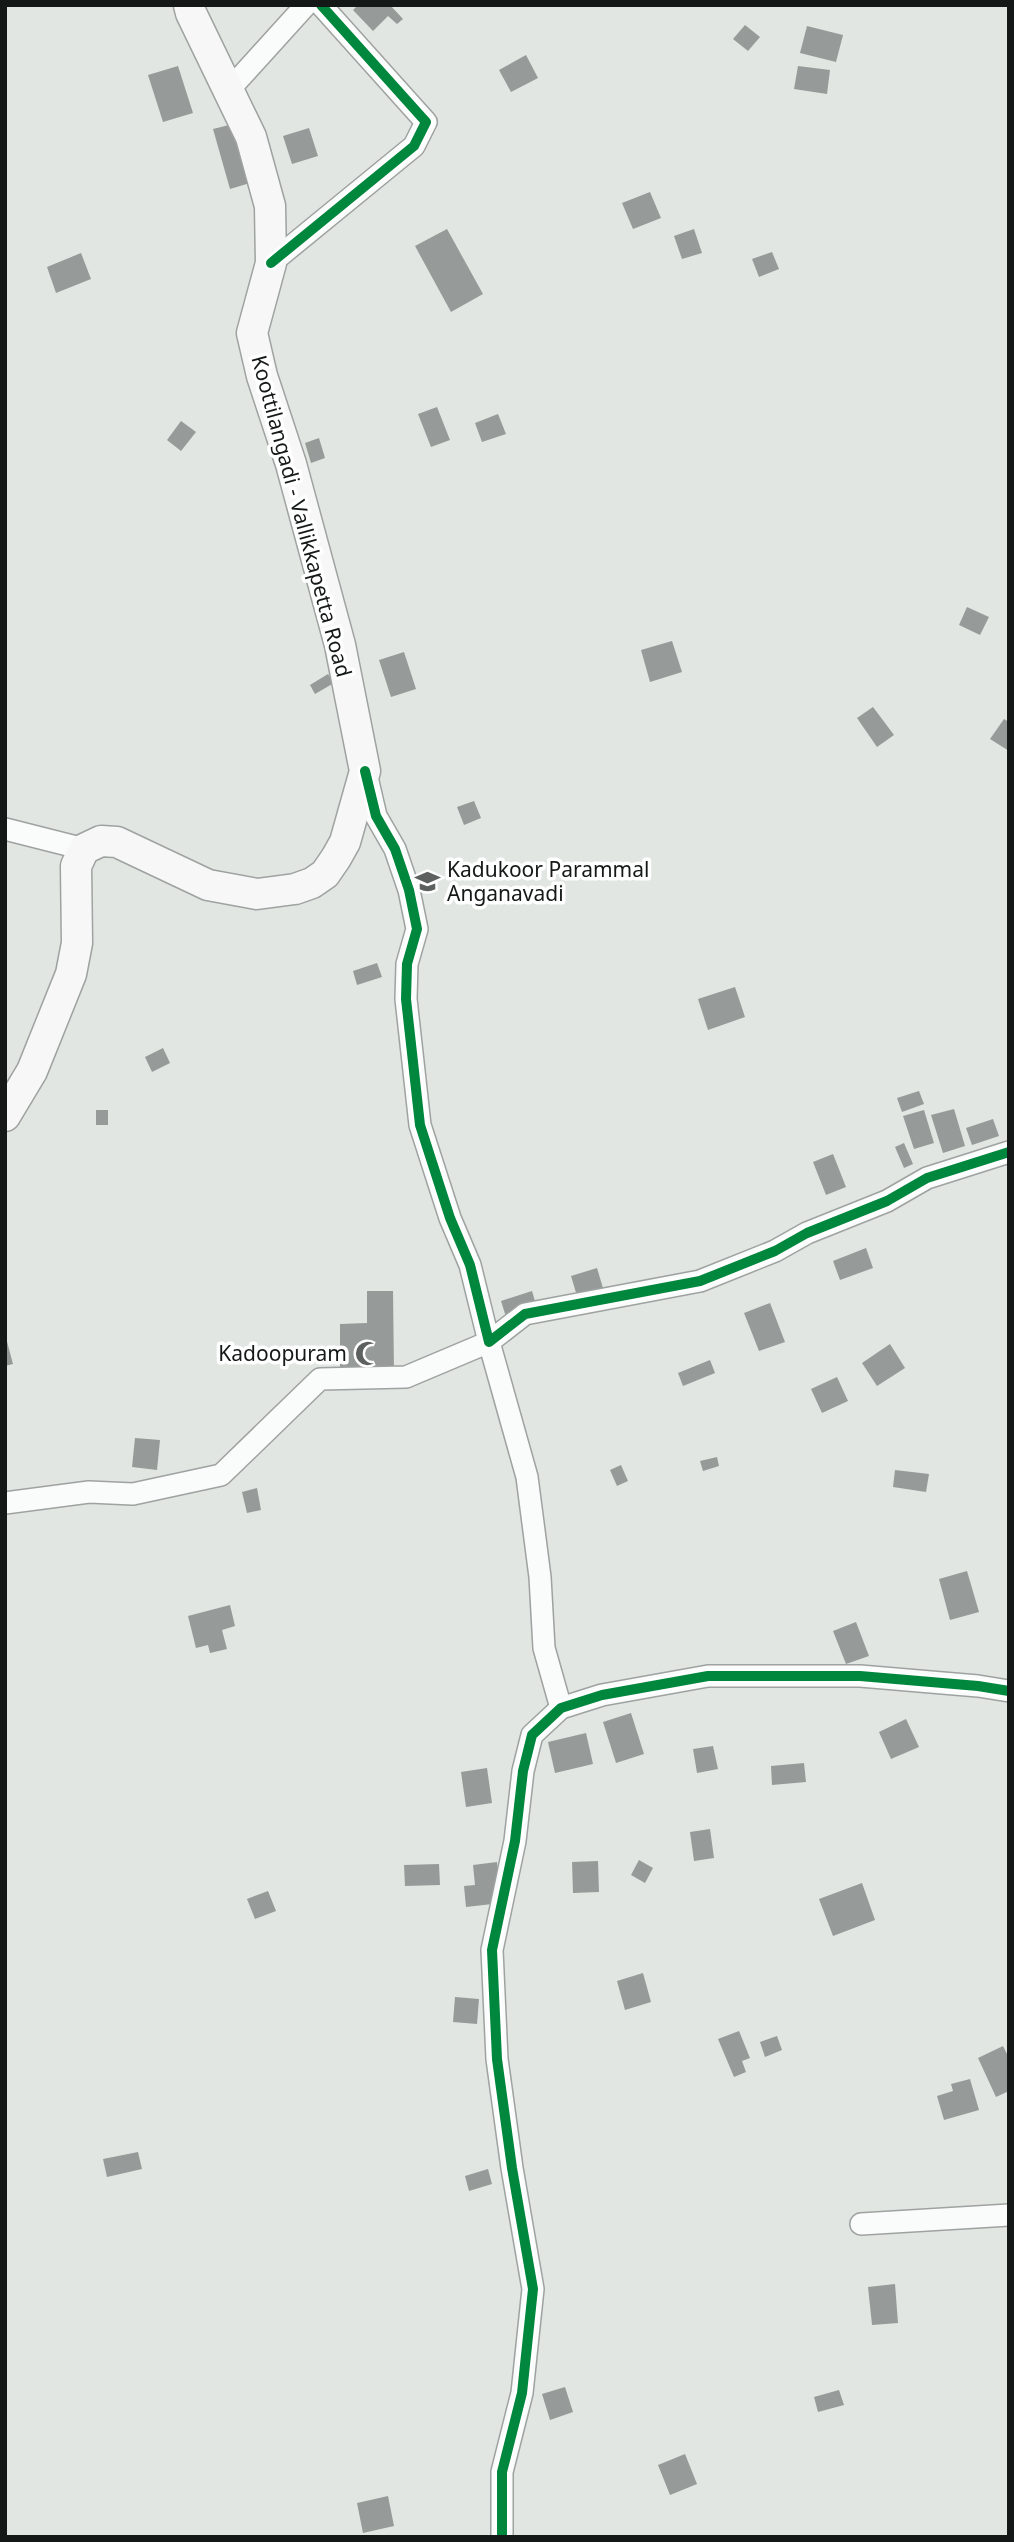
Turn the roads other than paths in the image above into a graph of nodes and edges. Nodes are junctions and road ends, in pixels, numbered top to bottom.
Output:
1 (190, 5) edge
2 (306, 5) edge
3 (321, 5) edge
4 (228, 91) junction
5 (271, 263) junction
6 (365, 771) junction
7 (5, 829) edge
8 (85, 849) junction
9 (5, 1116) edge
10 (1009, 1152) edge
11 (489, 1342) junction
12 (5, 1503) edge
13 (1009, 1691) edge
14 (561, 1708) junction
15 (1009, 2215) edge
16 (861, 2224) dead end
17 (502, 2537) edge

1 - 4 main road, Koottilangadi - Vallikkapetta Road
2 - 4 street
3 - 5 street
4 - 5 main road, Koottilangadi - Vallikkapetta Road
5 - 6 main road, Koottilangadi - Vallikkapetta Road
6 - 8 main road, Koottilangadi - Vallikkapetta Road
6 - 11 street
7 - 8 street
8 - 9 main road
10 - 11 street
11 - 12 street
11 - 14 street
13 - 14 street
14 - 17 street
15 - 16 street

